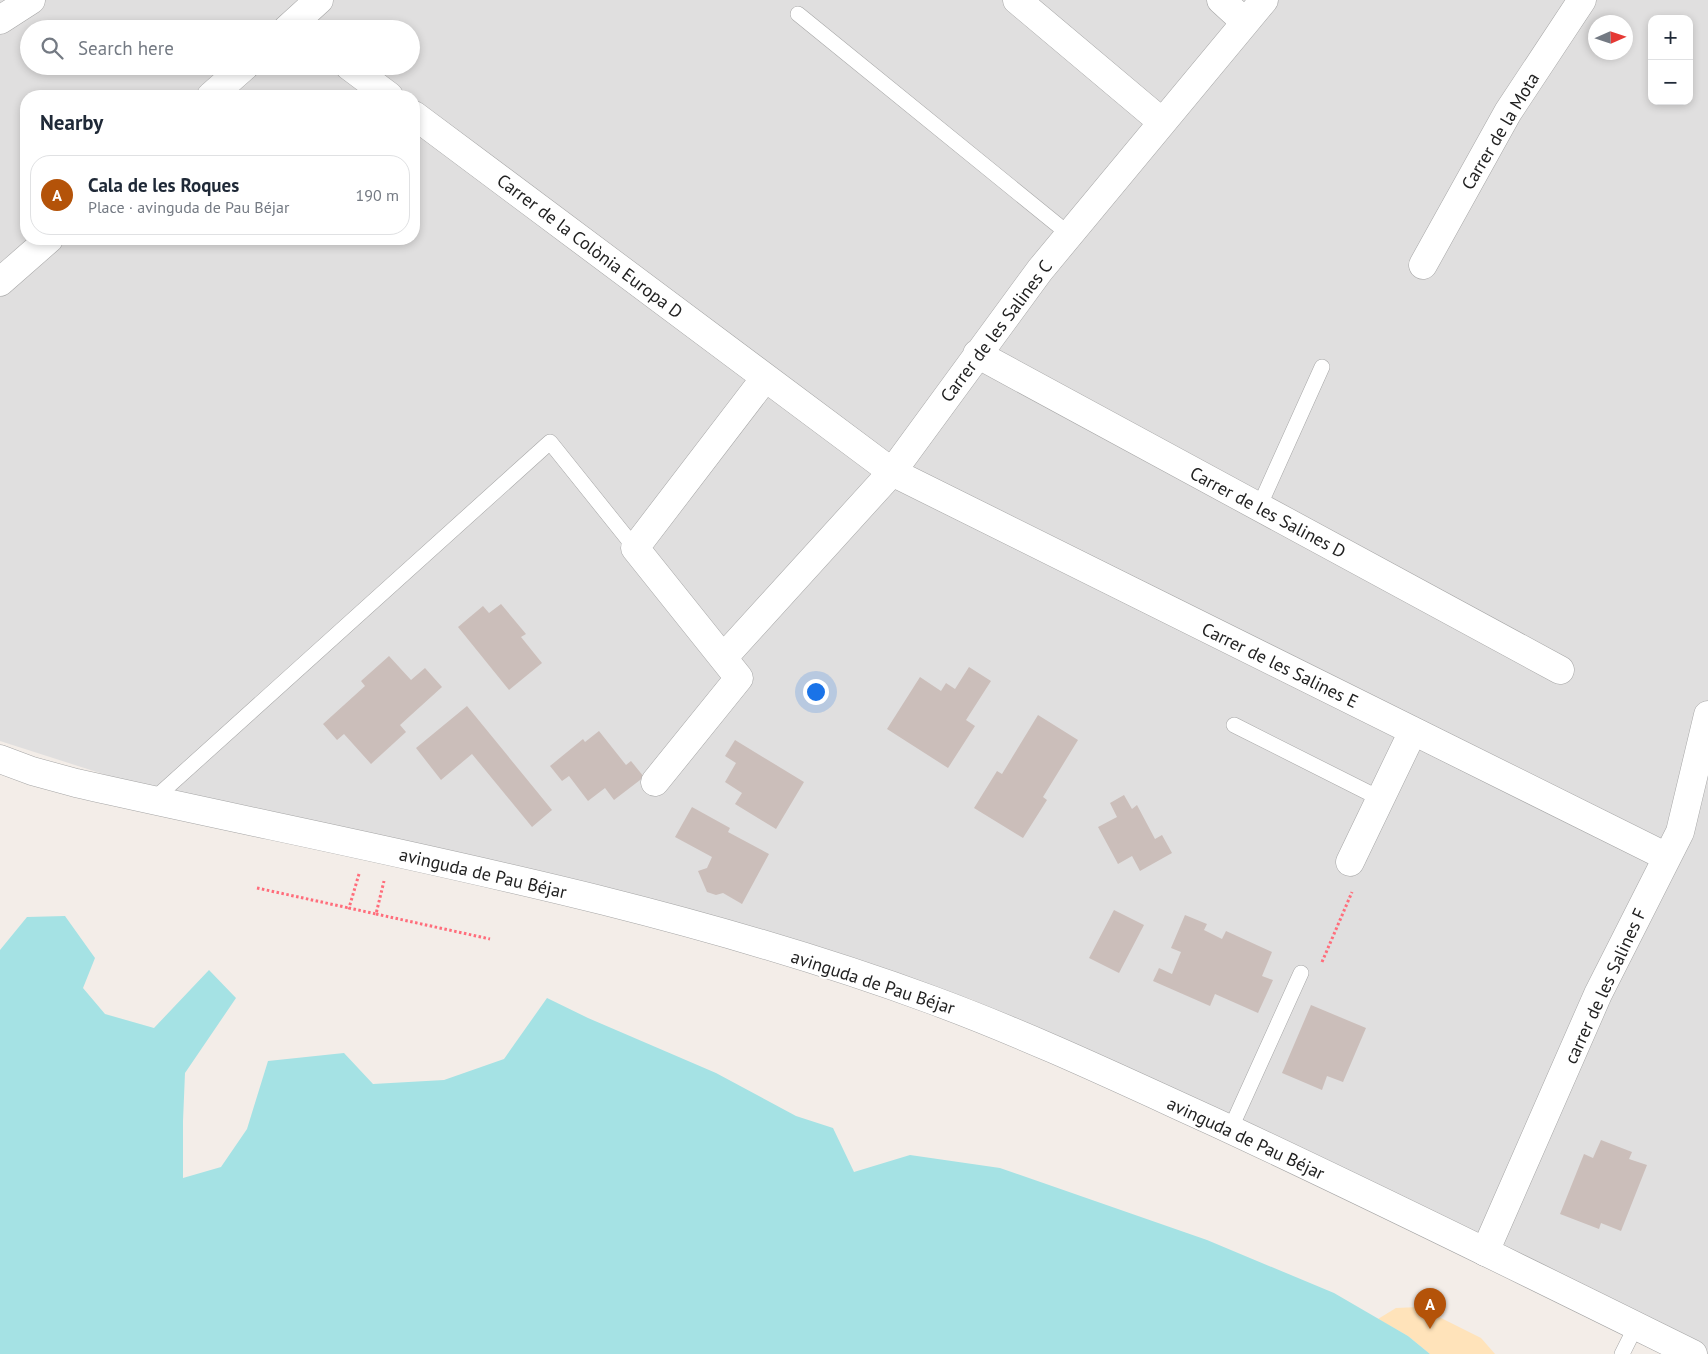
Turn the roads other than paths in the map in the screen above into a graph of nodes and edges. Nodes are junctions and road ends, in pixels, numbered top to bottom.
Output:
1 (31, 0) edge
2 (319, 0) edge
3 (1017, 0) edge
4 (1221, 0) edge
5 (1264, 0) edge
6 (1582, 0) edge
7 (798, 14) dead end
8 (0, 20) edge
9 (300, 20) edge
10 (1245, 22) junction
11 (235, 75) edge
12 (361, 75) edge
13 (218, 90) edge
14 (381, 90) edge
15 (420, 119) edge
16 (1162, 122) junction
17 (1070, 235) junction
18 (41, 245) edge
19 (1423, 265) dead end
20 (2, 276) edge
21 (977, 354) junction
22 (1322, 367) dead end
23 (766, 378) junction
24 (892, 472) junction
25 (1259, 507) junction
26 (635, 548) junction
27 (723, 658) junction
28 (1560, 670) dead end
29 (1708, 715) edge
30 (1234, 725) dead end
31 (1413, 731) junction
32 (0, 759) edge
33 (655, 782) dead end
34 (1381, 799) junction
35 (153, 800) junction
36 (1667, 857) junction
37 (1350, 862) road end
38 (1301, 973) road end
39 (1230, 1130) junction
40 (1485, 1252) junction
41 (1649, 1339) edge
42 (1622, 1354) edge
43 (1693, 1354) edge

1 - 8 street
2 - 9 street
3 - 16 street
4 - 10 street
5 - 10 street, Carrer de les Salines C
6 - 19 street, Carrer de la Mota
7 - 17 lane
10 - 16 street, Carrer de les Salines C
11 - 13 street
12 - 14 street
15 - 23 street, Carrer de la Colònia Europa D
16 - 17 street, Carrer de les Salines C
17 - 21 street, Carrer de les Salines C
18 - 20 street
21 - 24 street, Carrer de les Salines C
21 - 25 street, Carrer de les Salines D
22 - 25 lane
23 - 24 street, Carrer de la Colònia Europa D
23 - 26 street
24 - 27 street, Carrer de les Salines C
24 - 31 street, Carrer de les Salines E
25 - 28 street, Carrer de les Salines D
26 - 27 street
26 - 35 lane
27 - 33 street
29 - 36 street, carrer de les Salines F
30 - 34 lane
31 - 34 street
31 - 36 street, Carrer de les Salines E
32 - 35 street, avinguda de Pau Béjar
34 - 37 street
35 - 39 street, avinguda de Pau Béjar
36 - 40 street, carrer de les Salines F
38 - 39 lane
39 - 40 street, avinguda de Pau Béjar
40 - 41 street, avinguda de Pau Béjar
41 - 42 lane
41 - 43 street, avinguda de Pau Béjar

